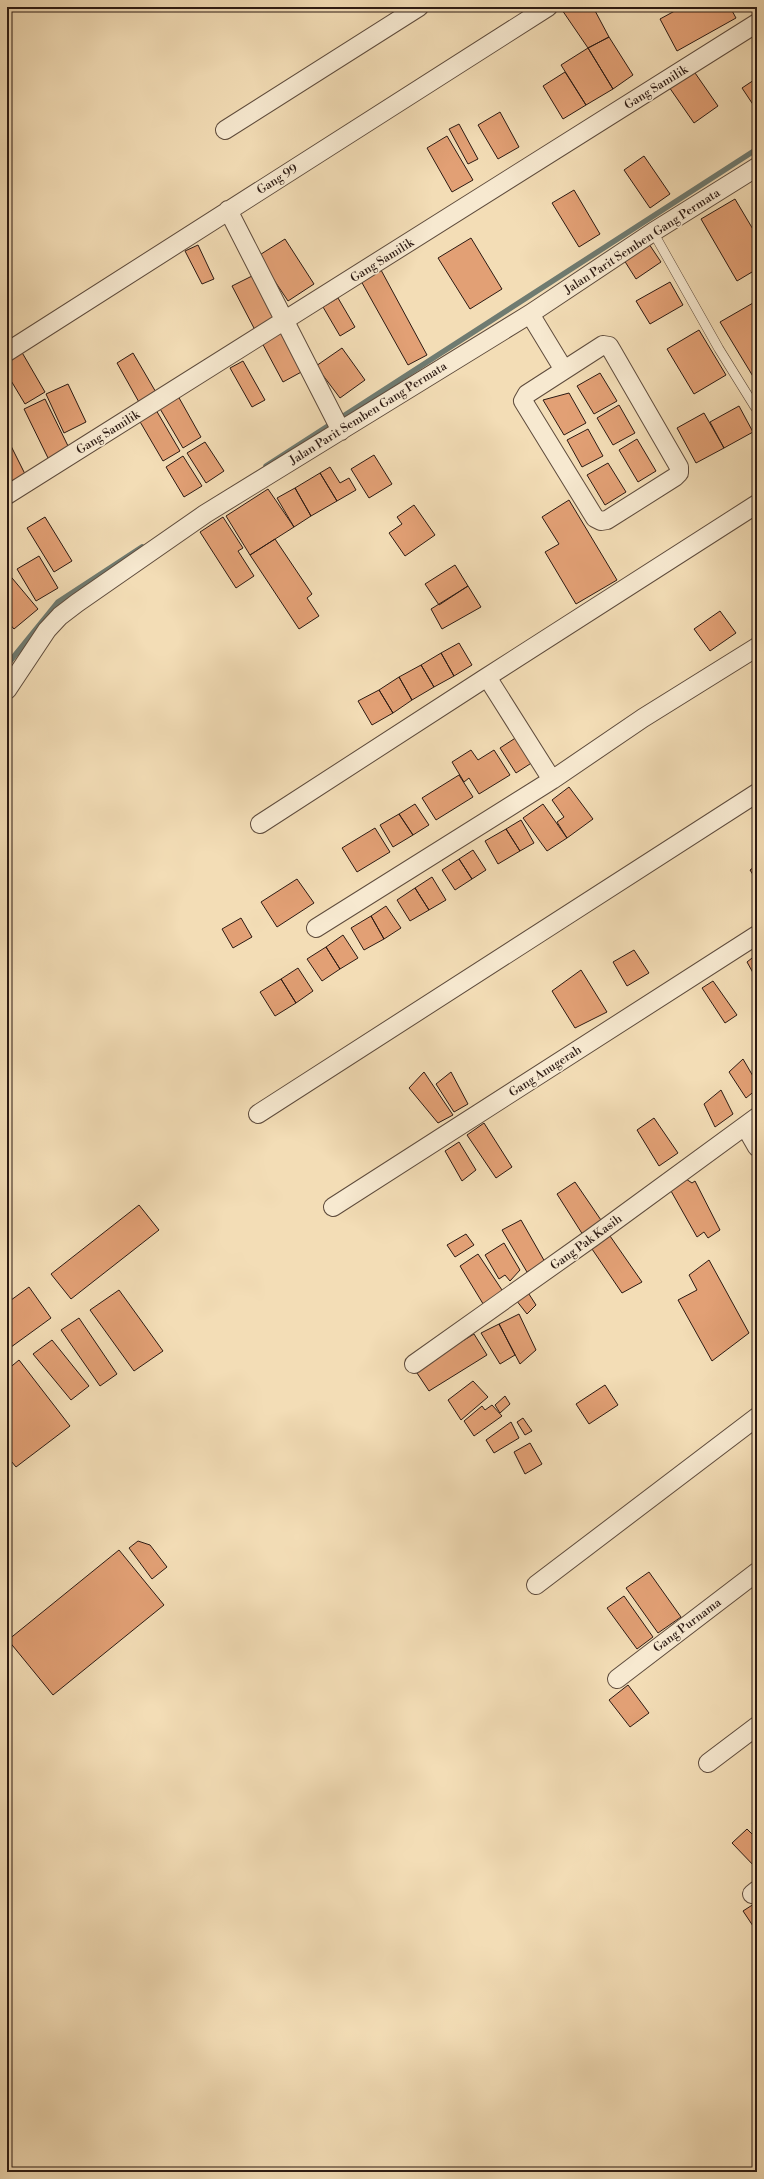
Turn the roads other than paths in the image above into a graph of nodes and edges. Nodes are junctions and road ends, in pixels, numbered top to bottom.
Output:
1 (419, 7) edge
2 (548, 7) edge
3 (757, 23) edge
4 (225, 130) dead end
5 (757, 167) edge
6 (228, 210) junction
7 (653, 232) junction
8 (530, 314) junction
9 (284, 321) junction
10 (7, 352) edge
11 (564, 370) junction
12 (755, 407) dead end
13 (341, 430) junction
14 (7, 495) edge
15 (757, 504) edge
16 (757, 648) edge
17 (486, 677) junction
18 (8, 688) edge
19 (552, 780) junction
20 (757, 793) edge
21 (260, 824) dead end
22 (316, 928) dead end
23 (757, 934) edge
24 (258, 1114) dead end
25 (751, 1121) edge
26 (757, 1147) edge
27 (333, 1207) dead end
28 (414, 1364) dead end
29 (757, 1417) edge
30 (757, 1572) edge
31 (536, 1585) dead end
32 (616, 1679) dead end
33 (757, 1726) edge
34 (708, 1763) dead end

1 - 4 street
2 - 6 street, Gang 99
3 - 9 street, Gang Samilik
5 - 7 street, Jalan Parit Semben Gang Permata
6 - 9 street
6 - 10 street, Gang 99
7 - 8 street, Jalan Parit Semben Gang Permata
7 - 12 lane
8 - 11 street
8 - 13 street, Jalan Parit Semben Gang Permata
9 - 13 street
9 - 14 street, Gang Samilik
11 - 11 street
13 - 18 street, Jalan Parit Semben Gang Permata
15 - 17 street
16 - 19 street
17 - 19 street
17 - 21 street
19 - 22 street
20 - 24 street
23 - 27 street, Gang Anugerah
25 - 26 street
25 - 28 street, Gang Pak Kasih
29 - 31 street
30 - 32 street, Gang Purnama
33 - 34 street

